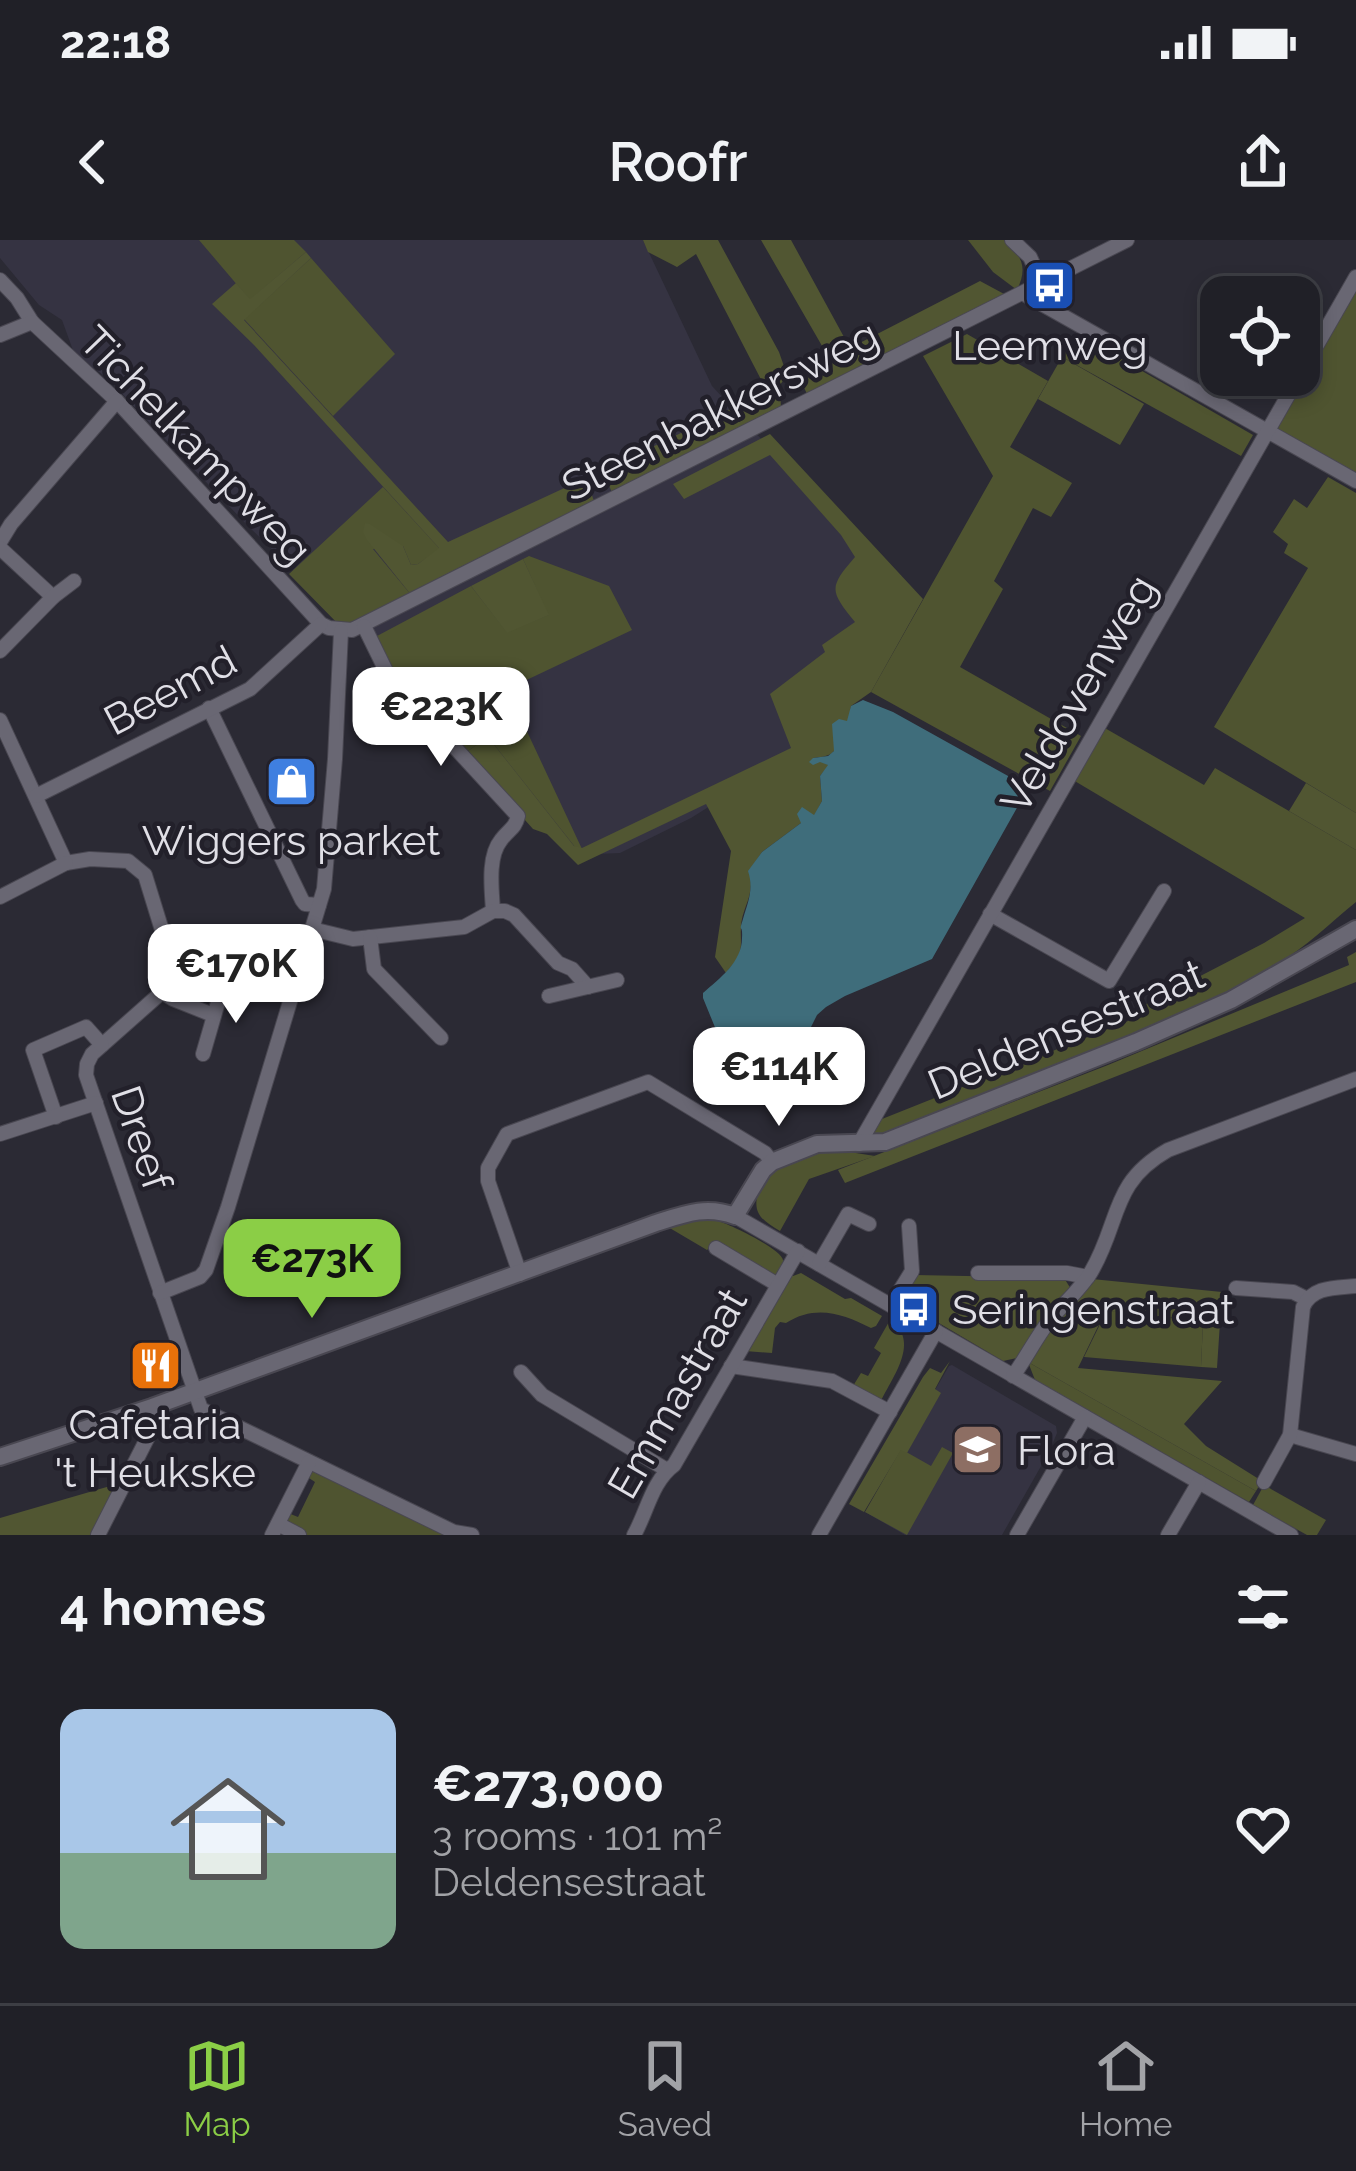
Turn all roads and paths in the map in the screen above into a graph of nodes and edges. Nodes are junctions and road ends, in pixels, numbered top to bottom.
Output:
1 (1012, 240) edge
2 (1127, 240) edge
3 (1356, 277) edge
4 (0, 280) edge
5 (1042, 284) junction
6 (1024, 294) junction
7 (32, 322) junction
8 (0, 335) edge
9 (117, 401) junction
10 (1267, 431) junction
11 (1356, 481) edge
12 (0, 545) edge
13 (74, 580) dead end
14 (53, 597) junction
15 (321, 624) junction
16 (364, 626) junction
17 (340, 631) junction
18 (0, 651) edge
19 (209, 708) junction
20 (0, 720) edge
21 (36, 796) junction
22 (66, 863) junction
23 (1164, 891) dead end
24 (0, 897) edge
25 (319, 905) junction
26 (493, 911) junction
27 (990, 914) junction
28 (1356, 928) edge
29 (312, 929) junction
30 (370, 937) junction
31 (617, 980) dead end
32 (223, 986) dead end
33 (588, 987) junction
34 (162, 992) junction
35 (549, 996) dead end
36 (213, 1015) junction
37 (441, 1038) dead end
38 (102, 1045) junction
39 (203, 1054) dead end
40 (1356, 1079) edge
41 (96, 1103) junction
42 (56, 1118) junction
43 (0, 1134) edge
44 (859, 1144) junction
45 (772, 1162) junction
46 (735, 1216) junction
47 (868, 1224) dead end
48 (909, 1226) dead end
49 (716, 1248) dead end
50 (798, 1251) junction
51 (819, 1264) junction
52 (978, 1273) dead end
53 (520, 1274) junction
54 (1088, 1277) junction
55 (778, 1285) junction
56 (1356, 1286) edge
57 (1236, 1288) dead end
58 (160, 1293) junction
59 (1307, 1299) junction
60 (891, 1306) junction
61 (936, 1331) junction
62 (731, 1366) junction
63 (521, 1372) dead end
64 (1013, 1376) junction
65 (195, 1392) junction
66 (890, 1412) junction
67 (1085, 1417) junction
68 (151, 1431) dead end
69 (1290, 1436) junction
70 (1356, 1454) edge
71 (0, 1457) edge
72 (309, 1462) junction
73 (667, 1470) junction
74 (1199, 1482) junction
75 (1264, 1482) dead end
76 (275, 1530) edge
77 (454, 1534) edge
78 (98, 1535) edge
79 (299, 1535) edge
80 (472, 1535) edge
81 (634, 1535) edge
82 (819, 1535) edge
83 (1017, 1535) edge
84 (1168, 1535) edge
85 (1291, 1535) edge

1 - 5 street
2 - 5 street, Steenbakkersweg
3 - 10 street, Veldovenweg
4 - 7 street
5 - 6 street, Steenbakkersweg
6 - 10 street
6 - 16 street, Steenbakkersweg
7 - 8 street, Tichelkampweg
7 - 9 street, Tichelkampweg
9 - 12 street
9 - 15 street, Tichelkampweg
10 - 11 street
10 - 27 street, Veldovenweg
12 - 14 street
13 - 14 street
14 - 18 street
15 - 17 street, Tichelkampweg
15 - 19 street, Beemd
16 - 17 street, Steenbakkersweg
16 - 26 street
17 - 25 street
19 - 21 street, Beemd
19 - 25 street
20 - 21 street
21 - 22 street
22 - 24 street
22 - 34 street
23 - 27 street
25 - 29 street
26 - 30 street
26 - 33 street
27 - 44 street, Veldovenweg
28 - 44 street, Deldensestraat
29 - 30 street
29 - 58 street
30 - 37 street
31 - 33 street
32 - 36 street, Dreef
33 - 35 street
34 - 36 street
34 - 38 street, Dreef
36 - 39 street, Dreef
38 - 41 street, Dreef
38 - 42 street, Dreef
40 - 54 street
41 - 42 street
41 - 58 street, Dreef
42 - 43 street
44 - 45 street, Deldensestraat
45 - 46 street
45 - 53 street
46 - 50 street
46 - 53 street
47 - 51 street
48 - 60 street
49 - 55 street, Emmastraat
50 - 51 street
50 - 55 street, Emmastraat
51 - 60 street
52 - 54 street
53 - 65 street
54 - 64 street
55 - 62 street, Emmastraat
56 - 59 street
57 - 59 street
58 - 65 street, Dreef
59 - 69 street
60 - 61 street
61 - 64 street
61 - 66 street
62 - 66 street
62 - 73 street, Emmastraat
63 - 73 street
64 - 67 street
65 - 71 street
65 - 72 street
66 - 82 street
67 - 74 street
67 - 83 street
68 - 78 street
69 - 70 street
69 - 75 street
72 - 76 street
72 - 77 street
73 - 81 street, Emmastraat
74 - 84 street
74 - 85 street
76 - 79 street
77 - 80 street

